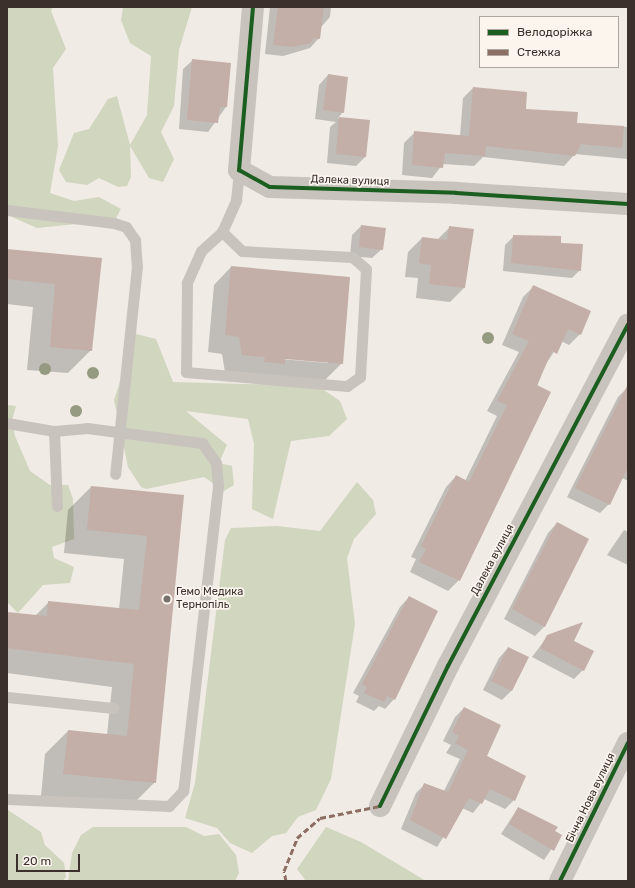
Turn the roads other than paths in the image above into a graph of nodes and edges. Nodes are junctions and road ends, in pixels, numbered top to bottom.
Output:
1 (254, 7) edge
2 (239, 170) junction
3 (628, 204) edge
4 (7, 210) edge
5 (222, 232) junction
6 (628, 324) edge
7 (7, 423) edge
8 (54, 431) junction
9 (117, 433) junction
10 (115, 474) dead end
11 (57, 506) dead end
12 (7, 697) edge
13 (113, 708) dead end
14 (628, 743) edge
15 (7, 799) edge
16 (380, 806) dead end
17 (560, 881) edge

1 - 2 street
2 - 3 street, Далека вулиця
2 - 5 lane
4 - 9 lane
5 - 5 lane
6 - 16 street, Далека вулиця
7 - 8 lane
8 - 9 lane
8 - 11 lane
9 - 10 lane
9 - 15 lane
12 - 13 lane
14 - 17 street, Бічна Нова вулиця

